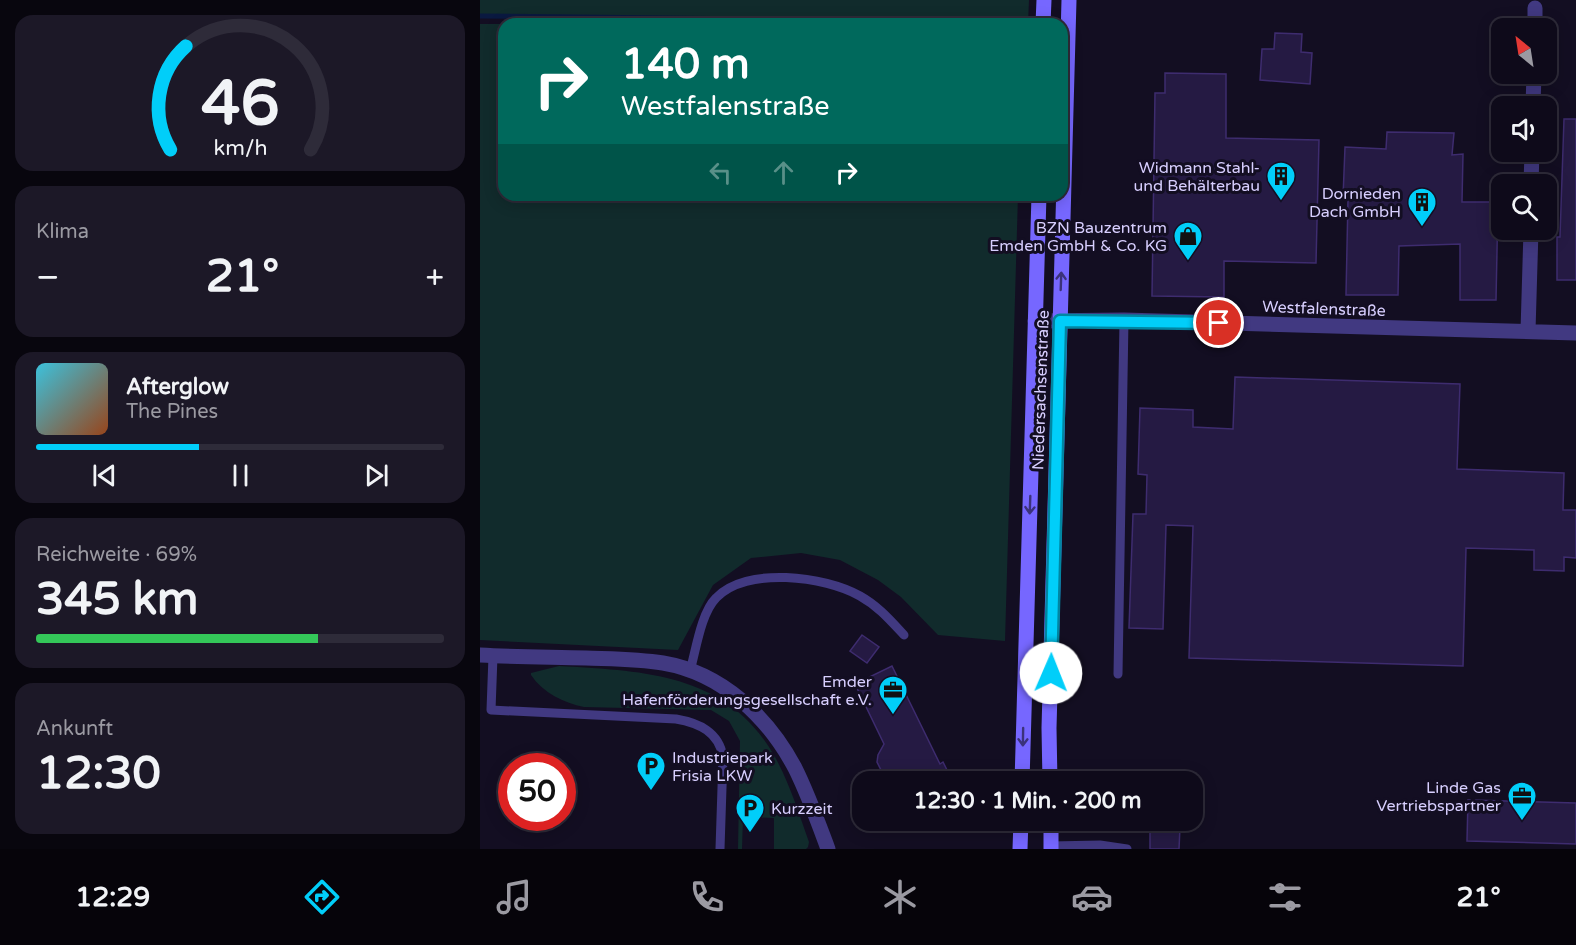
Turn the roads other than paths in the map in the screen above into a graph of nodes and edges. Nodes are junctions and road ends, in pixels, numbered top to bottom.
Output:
1 (1044, 0) edge
2 (1069, 0) edge
3 (1535, 8) dead end
4 (1043, 18) edge
5 (1535, 18) edge
6 (1068, 36) edge
7 (1038, 201) edge
8 (1063, 201) edge
9 (1530, 240) edge
10 (1124, 320) junction
11 (1035, 321) junction
12 (1060, 321) junction
13 (1528, 331) junction
14 (1576, 333) edge
15 (904, 635) dead end
16 (487, 656) edge
17 (690, 671) junction
18 (1118, 674) dead end
19 (1022, 771) edge
20 (1050, 771) edge
21 (1021, 831) edge
22 (1051, 831) edge
23 (1051, 847) edge
24 (720, 849) edge
25 (828, 849) edge
26 (1020, 849) edge
27 (1127, 849) edge

1 - 4 main road
6 -> 2 main road, Niedersachsenstraße
3 - 5 street
7 - 11 main road, Niedersachsenstraße
12 -> 8 main road, Niedersachsenstraße
9 - 13 street
10 - 12 street, Westfalenstraße
10 - 13 street, Westfalenstraße
10 - 18 lane
11 - 12 street, Westfalenstraße
11 -> 19 main road, Niedersachsenstraße
12 - 20 main road, Niedersachsenstraße
13 - 14 street, Westfalenstraße
15 - 17 lane
16 - 17 street
16 - 24 lane
17 - 25 street
21 - 26 main road
22 - 23 main road
23 - 27 lane

